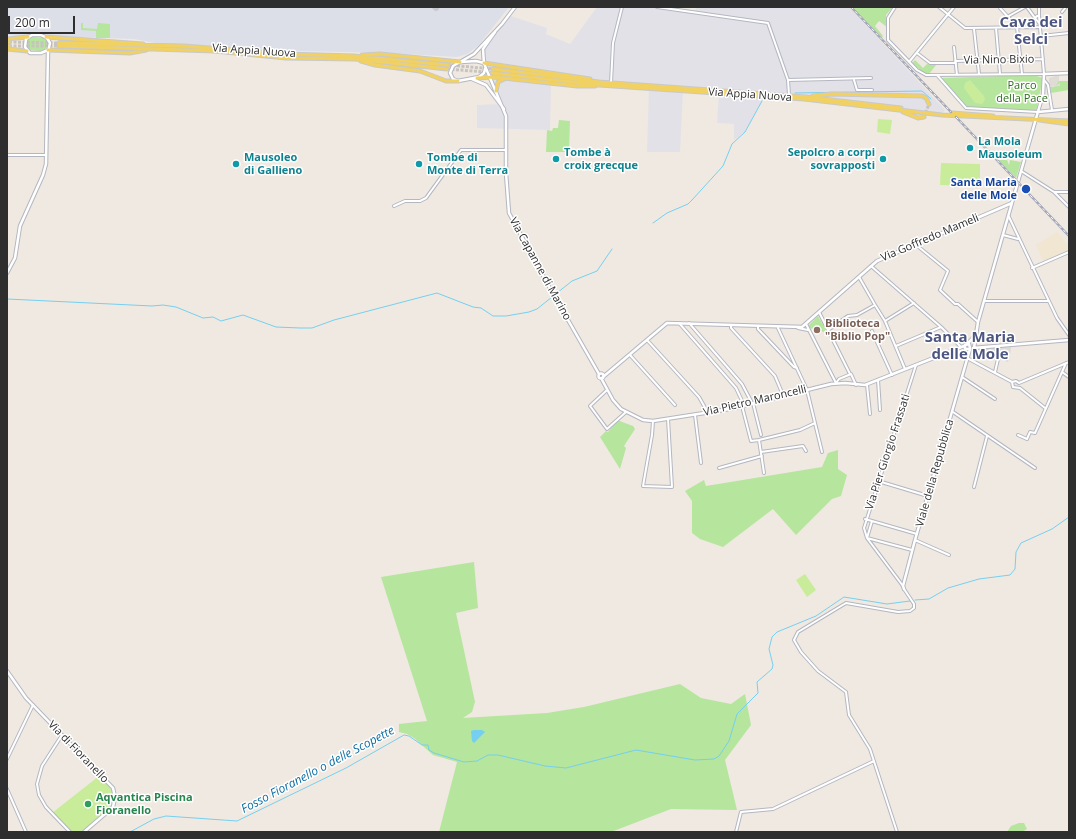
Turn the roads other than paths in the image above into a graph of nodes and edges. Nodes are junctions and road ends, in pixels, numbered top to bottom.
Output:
1 (515, 7) edge
2 (622, 7) edge
3 (657, 7) edge
4 (896, 7) edge
5 (939, 7) edge
6 (954, 7) edge
7 (1026, 7) edge
8 (1039, 7) edge
9 (1066, 7) edge
10 (1000, 8) edge
11 (1062, 12) dead end
12 (947, 14) junction
13 (1007, 17) junction
14 (1037, 17) junction
15 (1017, 27) junction
16 (1040, 27) junction
17 (996, 28) junction
18 (974, 29) junction
19 (495, 32) junction
20 (1069, 33) edge
21 (1041, 36) junction
22 (28, 37) junction
23 (46, 37) junction
24 (7, 39) edge
25 (59, 44) tunnel mouth
26 (8, 45) edge
27 (954, 47) dead end
28 (150, 48) junction
29 (48, 50) junction
30 (27, 51) junction
31 (41, 53) junction
32 (916, 54) junction
33 (355, 57) junction
34 (48, 59) junction
35 (1043, 59) junction
36 (977, 60) junction
37 (999, 60) junction
38 (1021, 60) junction
39 (460, 62) junction
40 (956, 62) junction
41 (909, 63) junction
42 (484, 65) junction
43 (448, 67) tunnel mouth
44 (492, 71) tunnel mouth
45 (1069, 73) edge
46 (979, 74) junction
47 (1000, 74) junction
48 (1022, 74) junction
49 (1044, 74) junction
50 (936, 75) junction
51 (957, 75) junction
52 (1050, 75) junction
53 (490, 77) junction
54 (477, 78) junction
55 (871, 78) dead end
56 (472, 79) junction
57 (515, 79) junction
58 (853, 79) junction
59 (788, 80) junction
60 (458, 81) junction
61 (1045, 81) junction
62 (599, 83) junction
63 (611, 83) junction
64 (872, 90) dead end
65 (496, 91) junction
66 (789, 95) junction
67 (806, 97) junction
68 (929, 104) dead end
69 (504, 109) junction
70 (1069, 109) edge
71 (900, 110) junction
72 (1053, 111) junction
73 (1040, 113) junction
74 (924, 117) dead end
75 (1008, 118) junction
76 (1036, 119) junction
77 (1069, 122) edge
78 (506, 150) junction
79 (7, 155) edge
80 (45, 155) junction
81 (1021, 171) junction
82 (1054, 192) junction
83 (1069, 192) edge
84 (1012, 203) junction
85 (394, 206) dead end
86 (1069, 207) edge
87 (1009, 216) junction
88 (1003, 235) junction
89 (1018, 239) junction
90 (915, 244) junction
91 (1069, 252) edge
92 (871, 266) junction
93 (1032, 268) junction
94 (7, 273) edge
95 (859, 277) junction
96 (984, 301) junction
97 (1048, 301) junction
98 (914, 303) junction
99 (875, 305) junction
100 (819, 312) junction
101 (885, 321) junction
102 (978, 322) junction
103 (679, 323) junction
104 (689, 323) junction
105 (806, 324) junction
106 (731, 325) junction
107 (758, 326) junction
108 (941, 327) junction
109 (778, 328) junction
110 (798, 328) junction
111 (808, 330) junction
112 (828, 330) junction
113 (872, 332) dead end
114 (1069, 334) edge
115 (974, 336) junction
116 (646, 340) junction
117 (1069, 340) edge
118 (966, 345) junction
119 (896, 346) junction
120 (961, 347) junction
121 (971, 348) junction
122 (966, 350) junction
123 (630, 355) junction
124 (967, 358) junction
125 (998, 359) dead end
126 (1069, 362) edge
127 (1066, 363) junction
128 (916, 365) junction
129 (797, 368) junction
130 (906, 369) junction
131 (995, 372) junction
132 (1062, 372) junction
133 (851, 374) junction
134 (892, 375) junction
135 (601, 376) junction
136 (962, 377) junction
137 (1069, 377) edge
138 (878, 380) junction
139 (1012, 382) junction
140 (836, 383) junction
141 (856, 385) junction
142 (867, 385) junction
143 (607, 390) junction
144 (807, 390) junction
145 (783, 395) junction
146 (995, 399) dead end
147 (753, 403) junction
148 (675, 405) dead end
149 (743, 406) junction
150 (1046, 408) junction
151 (880, 410) dead end
152 (626, 412) junction
153 (953, 412) junction
154 (708, 413) junction
155 (870, 414) dead end
156 (695, 415) junction
157 (668, 419) junction
158 (653, 421) junction
159 (815, 423) junction
160 (761, 435) dead end
161 (987, 436) junction
162 (1018, 436) dead end
163 (759, 440) junction
164 (806, 451) dead end
165 (761, 452) junction
166 (822, 452) dead end
167 (762, 456) junction
168 (701, 463) dead end
169 (719, 468) dead end
170 (1035, 468) dead end
171 (764, 473) dead end
172 (878, 481) junction
173 (974, 487) dead end
174 (928, 496) junction
175 (865, 519) junction
176 (872, 521) junction
177 (917, 534) junction
178 (867, 538) junction
179 (915, 540) junction
180 (913, 550) junction
181 (949, 555) dead end
182 (904, 588) junction
183 (7, 671) edge
184 (33, 705) junction
185 (62, 735) junction
186 (7, 759) edge
187 (874, 762) junction
188 (7, 789) edge
189 (26, 832) edge
190 (70, 832) edge
191 (84, 832) edge
192 (736, 832) edge
193 (897, 832) edge

1 - 19 street
2 - 63 street
3 - 59 street
4 - 41 street
5 - 12 street
6 - 12 street
7 - 13 street
7 - 14 street
8 - 14 street
9 - 11 street
10 - 13 street
12 - 18 street
12 - 32 street
13 - 15 street
14 - 16 street
15 - 16 street
15 - 17 street
15 - 38 street
16 - 21 street
17 - 18 street
17 - 37 street
18 - 36 street
19 - 39 street
19 - 42 street
20 - 21 street
21 - 35 street
22 - 23 street
22 - 24 main road
22 - 30 street
23 - 28 main road
23 - 29 street
25 - 28 main road, Via Appia Nuova
26 - 30 main road
27 - 40 street
28 - 29 main road
28 - 33 main road, Via Appia Nuova
29 - 31 street
29 - 34 street
30 - 31 street
31 - 34 street
32 - 40 street, Via Nino Bixio
32 - 41 street
33 - 39 main road
33 - 43 main road, Via Appia Nuova
33 - 60 main road
34 - 80 street
35 - 38 street, Via Nino Bixio
35 - 49 street
36 - 37 street, Via Nino Bixio
36 - 40 street, Via Nino Bixio
36 - 46 street
37 - 38 street, Via Nino Bixio
37 - 47 street
38 - 48 street
39 - 42 street
39 - 60 street
40 - 51 street
41 - 50 street
42 - 53 street, Via Capanne di Marino
42 - 54 street
42 - 62 main road
44 - 62 main road, Via Appia Nuova
45 - 52 street
46 - 47 street
46 - 51 street
47 - 48 street
48 - 49 street
49 - 52 street
49 - 61 street
50 - 51 street
50 - 73 street
52 - 61 street
53 - 54 main road
53 - 57 main road
53 - 65 street, Via Capanne di Marino
54 - 56 street
55 - 58 street
56 - 60 street
56 - 69 street, Via Capanne di Marino
57 - 62 main road
57 - 65 main road
58 - 59 street
58 - 64 street
59 - 66 street
61 - 72 street
61 - 73 street
62 - 63 main road, Via Appia Nuova
62 - 71 main road, Via Appia Nuova
63 - 66 main road, Via Appia Nuova
65 - 69 street, Via Capanne di Marino
66 - 67 main road, Via Appia Nuova
67 - 68 main road
67 - 75 main road, Via Appia Nuova
69 - 78 street, Via Capanne di Marino
70 - 72 street
71 - 74 main road
71 - 75 main road, Via Appia Nuova
72 - 73 street
73 - 76 street
75 - 76 main road, Via Appia Nuova
76 - 77 main road, Via Appia Nuova
76 - 81 street
78 - 85 street
78 - 135 street, Via Capanne di Marino
79 - 80 street
80 - 94 street
81 - 82 street
81 - 84 street
82 - 83 street
82 - 86 street
84 - 87 street
84 - 90 street, Via Goffredo Mameli
87 - 88 street
87 - 89 street
88 - 89 street
88 - 96 street
89 - 93 street
90 - 92 street, Via Goffredo Mameli
90 - 102 street
91 - 93 street
92 - 95 street, Via Goffredo Mameli
92 - 98 street
93 - 97 street
95 - 99 street
95 - 100 street, Via Goffredo Mameli
96 - 97 street
96 - 102 street
97 - 114 street
98 - 101 street
98 - 108 street
99 - 101 street
99 - 112 street
100 - 105 street, Via Goffredo Mameli
100 - 112 street
101 - 119 street
102 - 115 street
103 - 104 street, Via Goffredo Mameli
103 - 116 street, Via Goffredo Mameli
103 - 149 street
104 - 106 street, Via Goffredo Mameli
104 - 147 street
105 - 110 street, Via Goffredo Mameli
105 - 111 street
106 - 107 street, Via Goffredo Mameli
106 - 145 street
107 - 109 street, Via Goffredo Mameli
107 - 129 street
108 - 119 street
108 - 120 street
109 - 110 street, Via Goffredo Mameli
109 - 129 street
110 - 111 street, Via Goffredo Mameli
111 - 140 street
112 - 133 street
113 - 134 street
115 - 118 street
115 - 121 street, Viale della Repubblica
116 - 123 street, Via Goffredo Mameli
116 - 154 street
117 - 121 street
118 - 120 street
118 - 121 street
118 - 122 street
119 - 130 street
120 - 128 street
121 - 122 street
121 - 124 street, Viale della Repubblica
122 - 124 street
123 - 135 street, Via Goffredo Mameli
123 - 148 street
124 - 131 street
124 - 136 street, Viale della Repubblica
125 - 131 street
126 - 127 street
127 - 132 street
127 - 139 street
128 - 130 street
128 - 172 street, Via Pier Giorgio Frassati
129 - 144 street
130 - 134 street
131 - 139 street
132 - 137 street
132 - 150 street
133 - 140 street
133 - 141 street
134 - 138 street
135 - 143 street, Via Pietro Maroncelli
136 - 146 street
136 - 153 street, Viale della Repubblica
138 - 142 street
138 - 151 street
139 - 150 street
140 - 141 street, Via Pietro Maroncelli
140 - 144 street, Via Pietro Maroncelli
141 - 142 street, Via Pietro Maroncelli
142 - 155 street
143 - 152 street, Via Pietro Maroncelli
143 - 152 street
144 - 145 street, Via Pietro Maroncelli
144 - 159 street
145 - 147 street, Via Pietro Maroncelli
147 - 149 street, Via Pietro Maroncelli
147 - 160 street
149 - 154 street, Via Pietro Maroncelli
149 - 163 street
150 - 162 street
152 - 158 street, Via Pietro Maroncelli
153 - 161 street
153 - 174 street, Viale della Repubblica
154 - 156 street, Via Pietro Maroncelli
156 - 157 street, Via Pietro Maroncelli
156 - 168 street
157 - 158 street, Via Pietro Maroncelli
157 - 158 street
159 - 163 street
159 - 166 street
161 - 170 street
161 - 173 street
163 - 165 street
164 - 165 street
165 - 167 street
167 - 169 street
167 - 171 street
172 - 174 street
172 - 175 street, Via Pier Giorgio Frassati
174 - 177 street, Viale della Repubblica
175 - 176 street
175 - 178 street, Via Pier Giorgio Frassati
176 - 177 street
176 - 178 street, Via Pier Giorgio Frassati
177 - 179 street, Viale della Repubblica
178 - 180 street
178 - 182 street
179 - 180 street, Viale della Repubblica
179 - 181 street
180 - 182 street, Viale della Repubblica
182 - 187 street
183 - 184 street, Via di Fioranello
184 - 185 street, Via di Fioranello
184 - 186 street
185 - 190 street
185 - 191 street, Via di Fioranello
187 - 192 street
187 - 193 street
188 - 189 street

